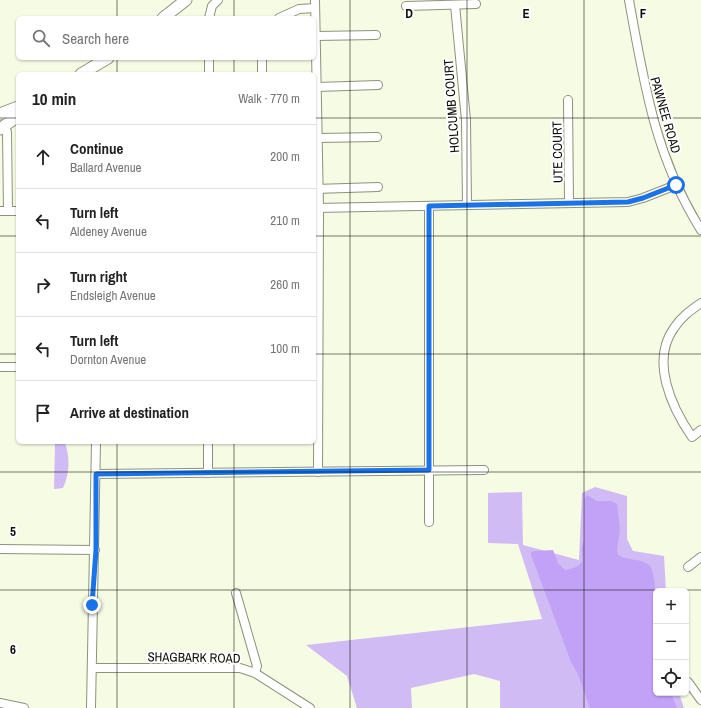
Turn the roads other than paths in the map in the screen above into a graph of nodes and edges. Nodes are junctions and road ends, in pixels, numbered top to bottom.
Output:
1 (186, 0) edge
2 (218, 0) edge
3 (629, 0) edge
4 (315, 4) edge
5 (476, 4) dead end
6 (455, 5) junction
7 (406, 6) dead end
8 (166, 16) edge
9 (210, 16) edge
10 (283, 16) edge
11 (315, 16) edge
12 (376, 35) dead end
13 (316, 36) joint
14 (105, 60) edge
15 (209, 60) edge
16 (262, 60) edge
17 (84, 72) edge
18 (209, 72) edge
19 (262, 72) edge
20 (378, 85) dead end
21 (317, 87) junction
22 (568, 100) dead end
23 (16, 108) edge
24 (0, 114) edge
25 (16, 118) edge
26 (2, 128) edge
27 (377, 137) dead end
28 (318, 138) junction
29 (676, 185) junction
30 (378, 187) dead end
31 (316, 189) edge
32 (570, 203) junction
33 (467, 205) junction
34 (429, 206) junction
35 (316, 208) edge
36 (4, 211) edge
37 (16, 211) edge
38 (701, 230) edge
39 (701, 303) edge
40 (0, 367) edge
41 (16, 367) edge
42 (701, 430) edge
43 (96, 444) edge
44 (208, 444) edge
45 (429, 470) junction
46 (484, 470) dead end
47 (318, 472) junction
48 (208, 473) junction
49 (96, 474) junction
50 (429, 522) dead end
51 (0, 549) edge
52 (96, 550) junction
53 (701, 557) edge
54 (688, 567) dead end
55 (236, 593) dead end
56 (92, 668) junction
57 (254, 673) junction
58 (689, 683) edge
59 (701, 700) edge
60 (0, 703) edge
61 (24, 708) edge
62 (91, 708) edge
63 (310, 708) edge

1 - 8 street
2 - 9 street
3 - 29 street, PAWNEE ROAD
4 - 10 street
4 - 11 street
5 - 6 street
6 - 7 street
6 - 33 street, HOLCUMB COURT
12 - 13 street
13 - 21 street
14 - 17 street
15 - 18 street
16 - 19 street
20 - 21 street
21 - 28 street
22 - 32 street, UTE COURT
23 - 24 street
25 - 26 street
26 - 36 street
27 - 28 street
28 - 31 street
29 - 32 street
29 - 38 street, PAWNEE ROAD
30 - 31 street
31 - 35 street
32 - 33 street
33 - 34 street
34 - 35 street
34 - 45 street
35 - 47 street
36 - 37 street
39 - 42 street
40 - 41 street
43 - 49 street
44 - 48 street
45 - 46 street
45 - 47 street
45 - 50 street
47 - 48 street
48 - 49 street
49 - 52 street
51 - 52 street
52 - 56 street
53 - 54 street
55 - 57 street
56 - 57 street, SHAGBARK ROAD
56 - 62 street
57 - 63 street, SHAGBARK ROAD
58 - 59 street
60 - 61 street

